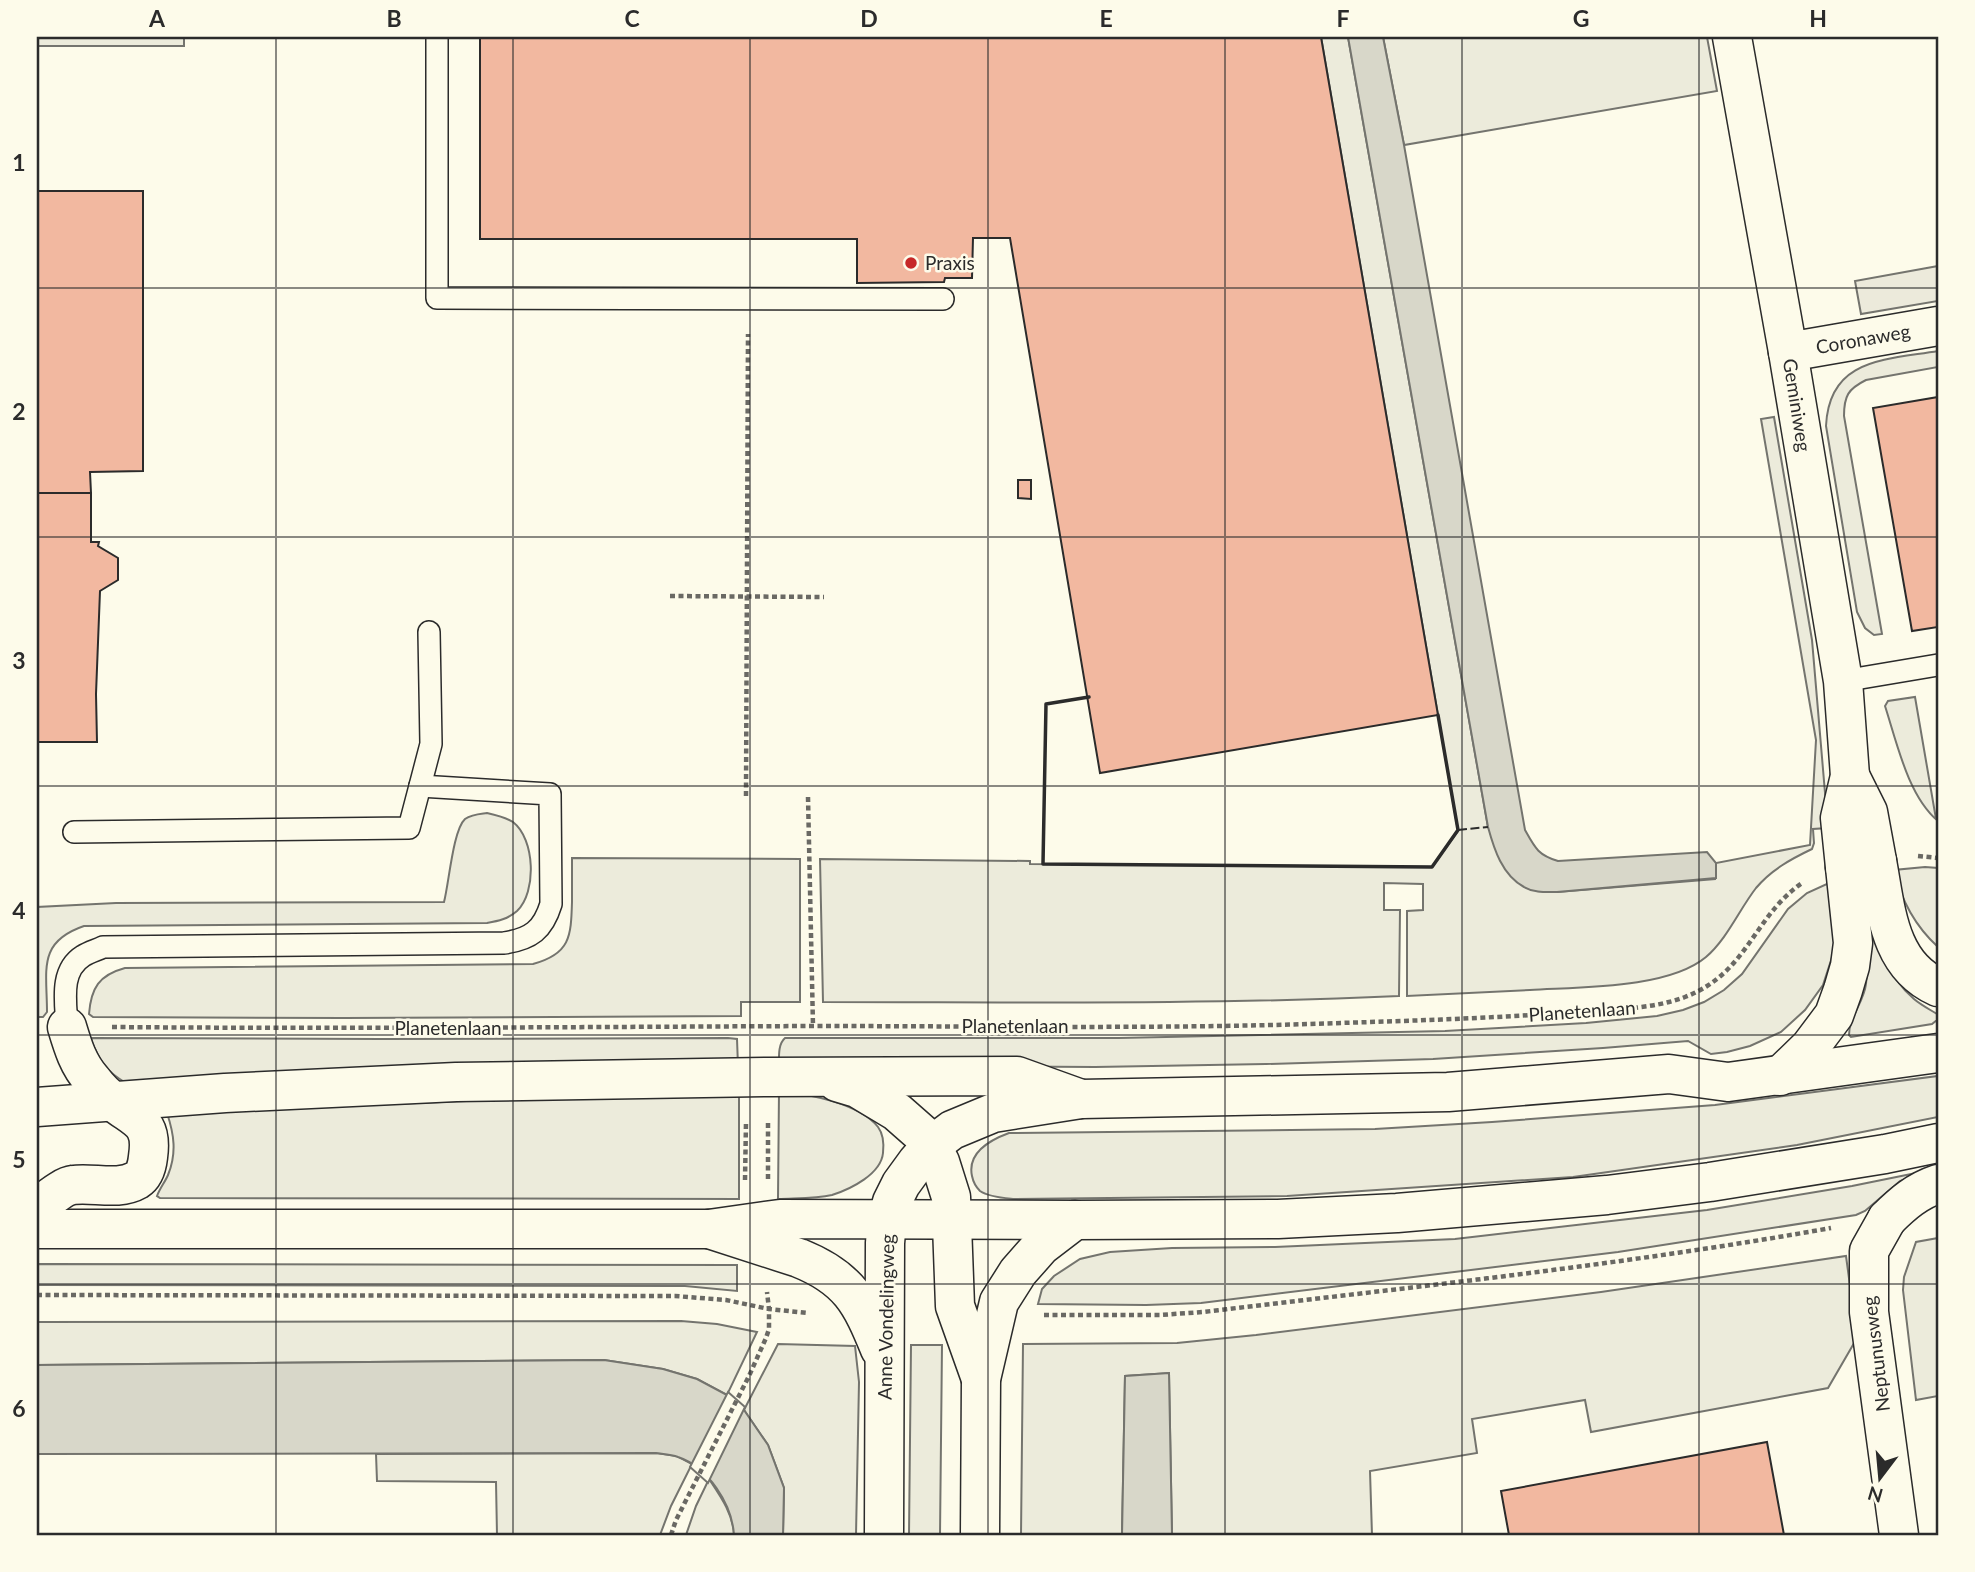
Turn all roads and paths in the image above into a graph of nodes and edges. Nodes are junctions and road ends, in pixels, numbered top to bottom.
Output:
1 (437, 37) edge
2 (1732, 37) edge
3 (748, 298) junction
4 (943, 299) dead end
5 (1938, 326) edge
6 (1788, 352) junction
7 (670, 596) dead end
8 (747, 596) junction
9 (824, 597) dead end
10 (429, 632) dead end
11 (1938, 664) edge
12 (1843, 681) junction
13 (420, 786) junction
14 (747, 796) dead end
15 (808, 797) dead end
16 (74, 832) dead end
17 (1938, 858) edge
18 (1861, 864) junction
19 (1938, 987) edge
20 (768, 1026) junction
21 (813, 1026) junction
22 (67, 1027) junction
23 (1938, 1054) edge
24 (1780, 1076) junction
25 (768, 1077) junction
26 (821, 1077) junction
27 (1081, 1099) junction
28 (37, 1100) edge
29 (113, 1102) junction
30 (37, 1107) edge
31 (746, 1117) dead end
32 (1938, 1143) edge
33 (931, 1146) junction
34 (1938, 1184) edge
35 (745, 1185) dead end
36 (37, 1207) edge
37 (887, 1220) junction
38 (1075, 1220) junction
39 (952, 1221) junction
40 (37, 1229) edge
41 (767, 1234) junction
42 (884, 1361) junction
43 (981, 1379) junction
44 (671, 1535) edge
45 (884, 1535) edge
46 (980, 1535) edge
47 (1899, 1535) edge

1 - 3 lane
2 - 6 main road, Geminiweg
3 - 4 lane
3 - 8 path
5 - 6 main road, Coronaweg
6 - 12 main road, Geminiweg
7 - 8 path
8 - 9 path
8 - 14 path
10 - 13 lane
11 - 12 lane
12 - 18 main road, Geminiweg
13 - 16 lane
13 - 22 lane
15 - 21 path
17 - 18 path, Planetenlaan
18 - 19 main road
18 - 21 path, Planetenlaan
18 - 24 main road
20 - 21 path, Planetenlaan
20 - 22 path, Planetenlaan
20 - 25 path
22 - 28 main road
22 - 29 main road
23 - 24 main road
24 - 27 main road
25 - 26 main road
25 - 29 main road
25 - 41 path
26 - 27 main road
26 - 33 main road
27 - 33 main road, Anne Vondelingweg
29 - 30 main road
29 - 36 main road
31 - 35 path
32 - 38 main road
33 - 37 main road, Anne Vondelingweg
33 - 39 main road
34 - 47 main road, Neptunusweg
37 - 39 main road
37 - 41 main road
37 - 42 main road, Anne Vondelingweg
38 - 39 main road
38 - 43 main road
39 - 43 main road
40 - 41 main road
41 - 42 main road
41 - 44 path
42 - 45 main road, Anne Vondelingweg
43 - 46 main road

